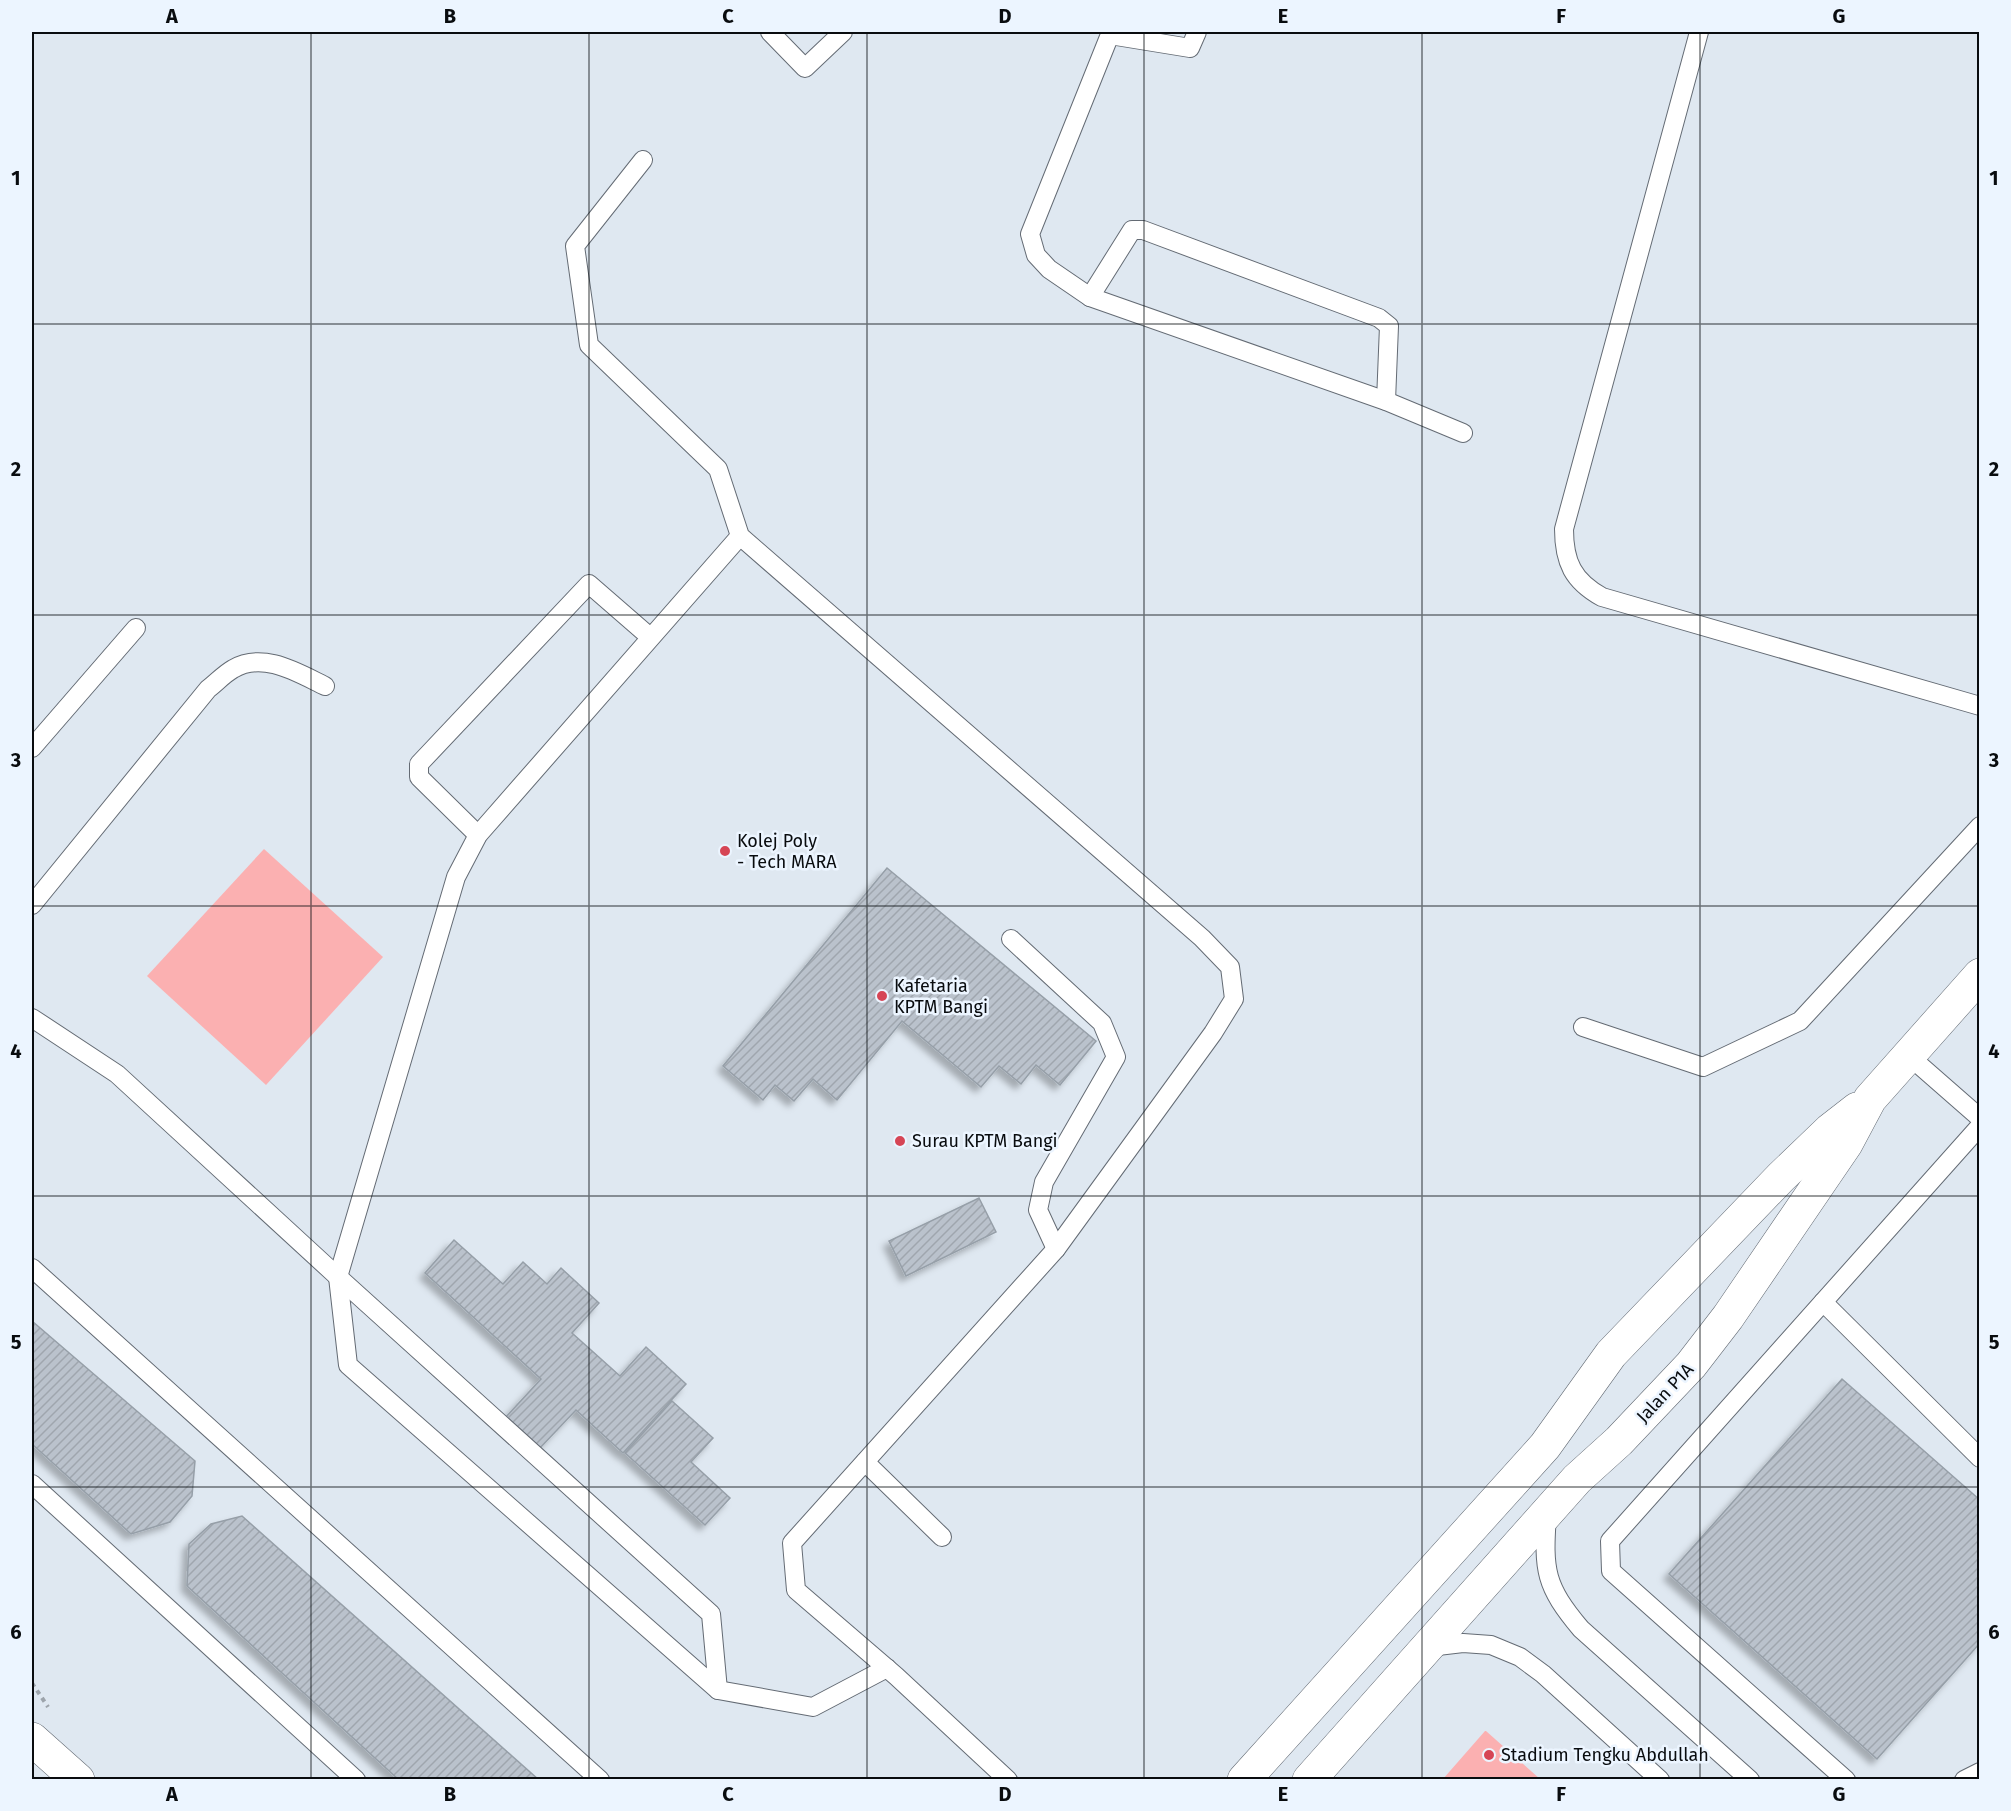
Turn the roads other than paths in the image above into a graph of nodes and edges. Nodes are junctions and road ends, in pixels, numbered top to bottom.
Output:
1 (770, 32) edge
2 (843, 32) edge
3 (1197, 32) edge
4 (1699, 32) edge
5 (1111, 33) edge
6 (643, 160) dead end
7 (1090, 297) junction
8 (1386, 401) junction
9 (1463, 433) dead end
10 (741, 536) junction
11 (136, 628) dead end
12 (650, 637) junction
13 (325, 686) dead end
14 (1980, 706) edge
15 (32, 748) edge
16 (1980, 826) edge
17 (478, 835) junction
18 (32, 905) edge
19 (1011, 939) dead end
20 (1980, 975) edge
21 (32, 1018) edge
22 (1583, 1027) dead end
23 (1908, 1055) junction
24 (1870, 1099) junction
25 (1980, 1118) edge
26 (1980, 1126) edge
27 (1056, 1249) junction
28 (32, 1269) edge
29 (338, 1277) junction
30 (1823, 1302) junction
31 (1980, 1458) edge
32 (865, 1462) junction
33 (32, 1484) edge
34 (1547, 1514) junction
35 (942, 1537) dead end
36 (1428, 1647) junction
37 (886, 1668) junction
38 (718, 1690) junction
39 (32, 1739) edge
40 (1980, 1772) edge
41 (78, 1779) edge
42 (356, 1779) edge
43 (600, 1779) edge
44 (1008, 1779) edge
45 (1244, 1779) edge
46 (1309, 1779) edge
47 (1660, 1779) edge
48 (1750, 1779) edge
49 (1846, 1779) edge
50 (1964, 1779) edge

1 - 2 lane
3 - 5 lane
4 - 14 lane
5 - 7 lane
6 - 10 lane
7 - 8 lane
7 - 8 lane
8 - 9 lane
10 - 12 lane
10 - 27 lane
11 - 15 lane
12 - 17 lane
12 - 17 lane
13 - 18 lane
16 - 22 lane
17 - 29 lane
19 - 27 lane
20 - 23 main road, Jalan P1A
21 - 29 lane
23 - 24 main road, Jalan P1A
23 - 25 lane
24 - 34 main road, Jalan P1A
24 - 45 main road
26 - 30 lane
27 - 32 lane
28 - 43 lane
29 - 38 lane
29 - 38 lane
30 - 31 lane
30 - 49 lane
32 - 35 lane
32 - 37 lane
33 - 42 lane
34 - 36 main road, Jalan P1A
34 - 48 lane
36 - 46 main road, Jalan P1A
36 - 47 lane
37 - 38 lane
37 - 44 lane
39 - 41 main road
40 - 50 lane

